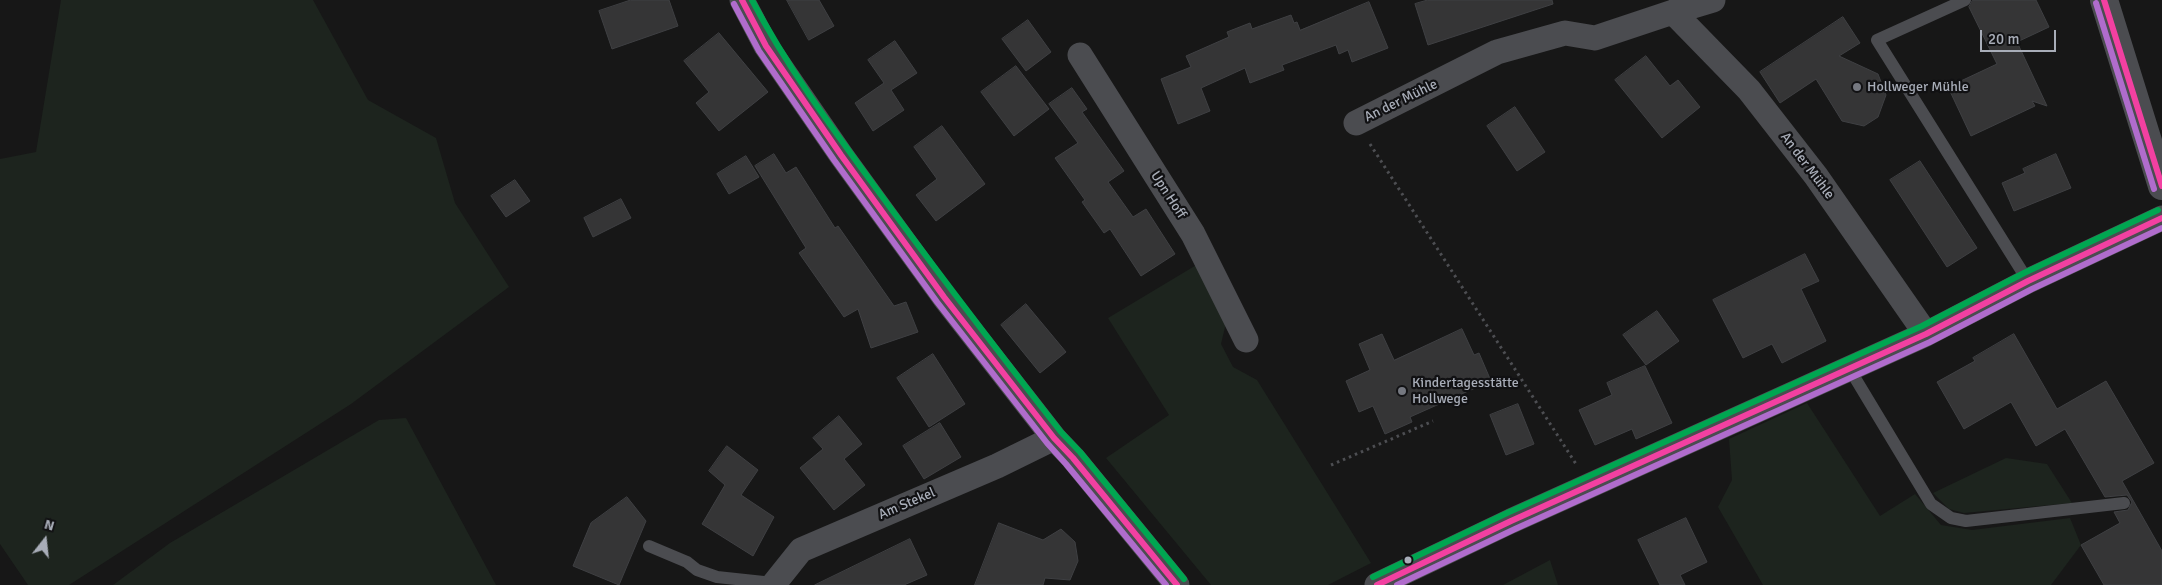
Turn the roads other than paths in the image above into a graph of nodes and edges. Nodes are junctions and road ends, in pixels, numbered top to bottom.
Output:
1 (742, 0) edge
2 (1713, 0) edge
3 (1965, 0) edge
4 (2104, 0) edge
5 (1673, 12) junction
6 (1080, 55) dead end
7 (1356, 123) road end
8 (2162, 186) edge
9 (2162, 218) edge
10 (2028, 281) junction
11 (1926, 334) junction
12 (1246, 340) dead end
13 (1849, 368) junction
14 (1054, 438) junction
15 (2124, 503) dead end
16 (650, 546) dead end
17 (773, 584) edge
18 (1176, 585) edge
19 (1377, 585) edge

1 - 14 street
2 - 5 street, An der Mühle
3 - 10 lane
4 - 8 street
5 - 7 street, An der Mühle
5 - 11 street, An der Mühle
6 - 12 street, Upn Hoff
9 - 10 street
10 - 11 street
11 - 13 street
13 - 15 lane
13 - 19 street
14 - 17 street, Am Stekel
14 - 18 street
16 - 17 lane

